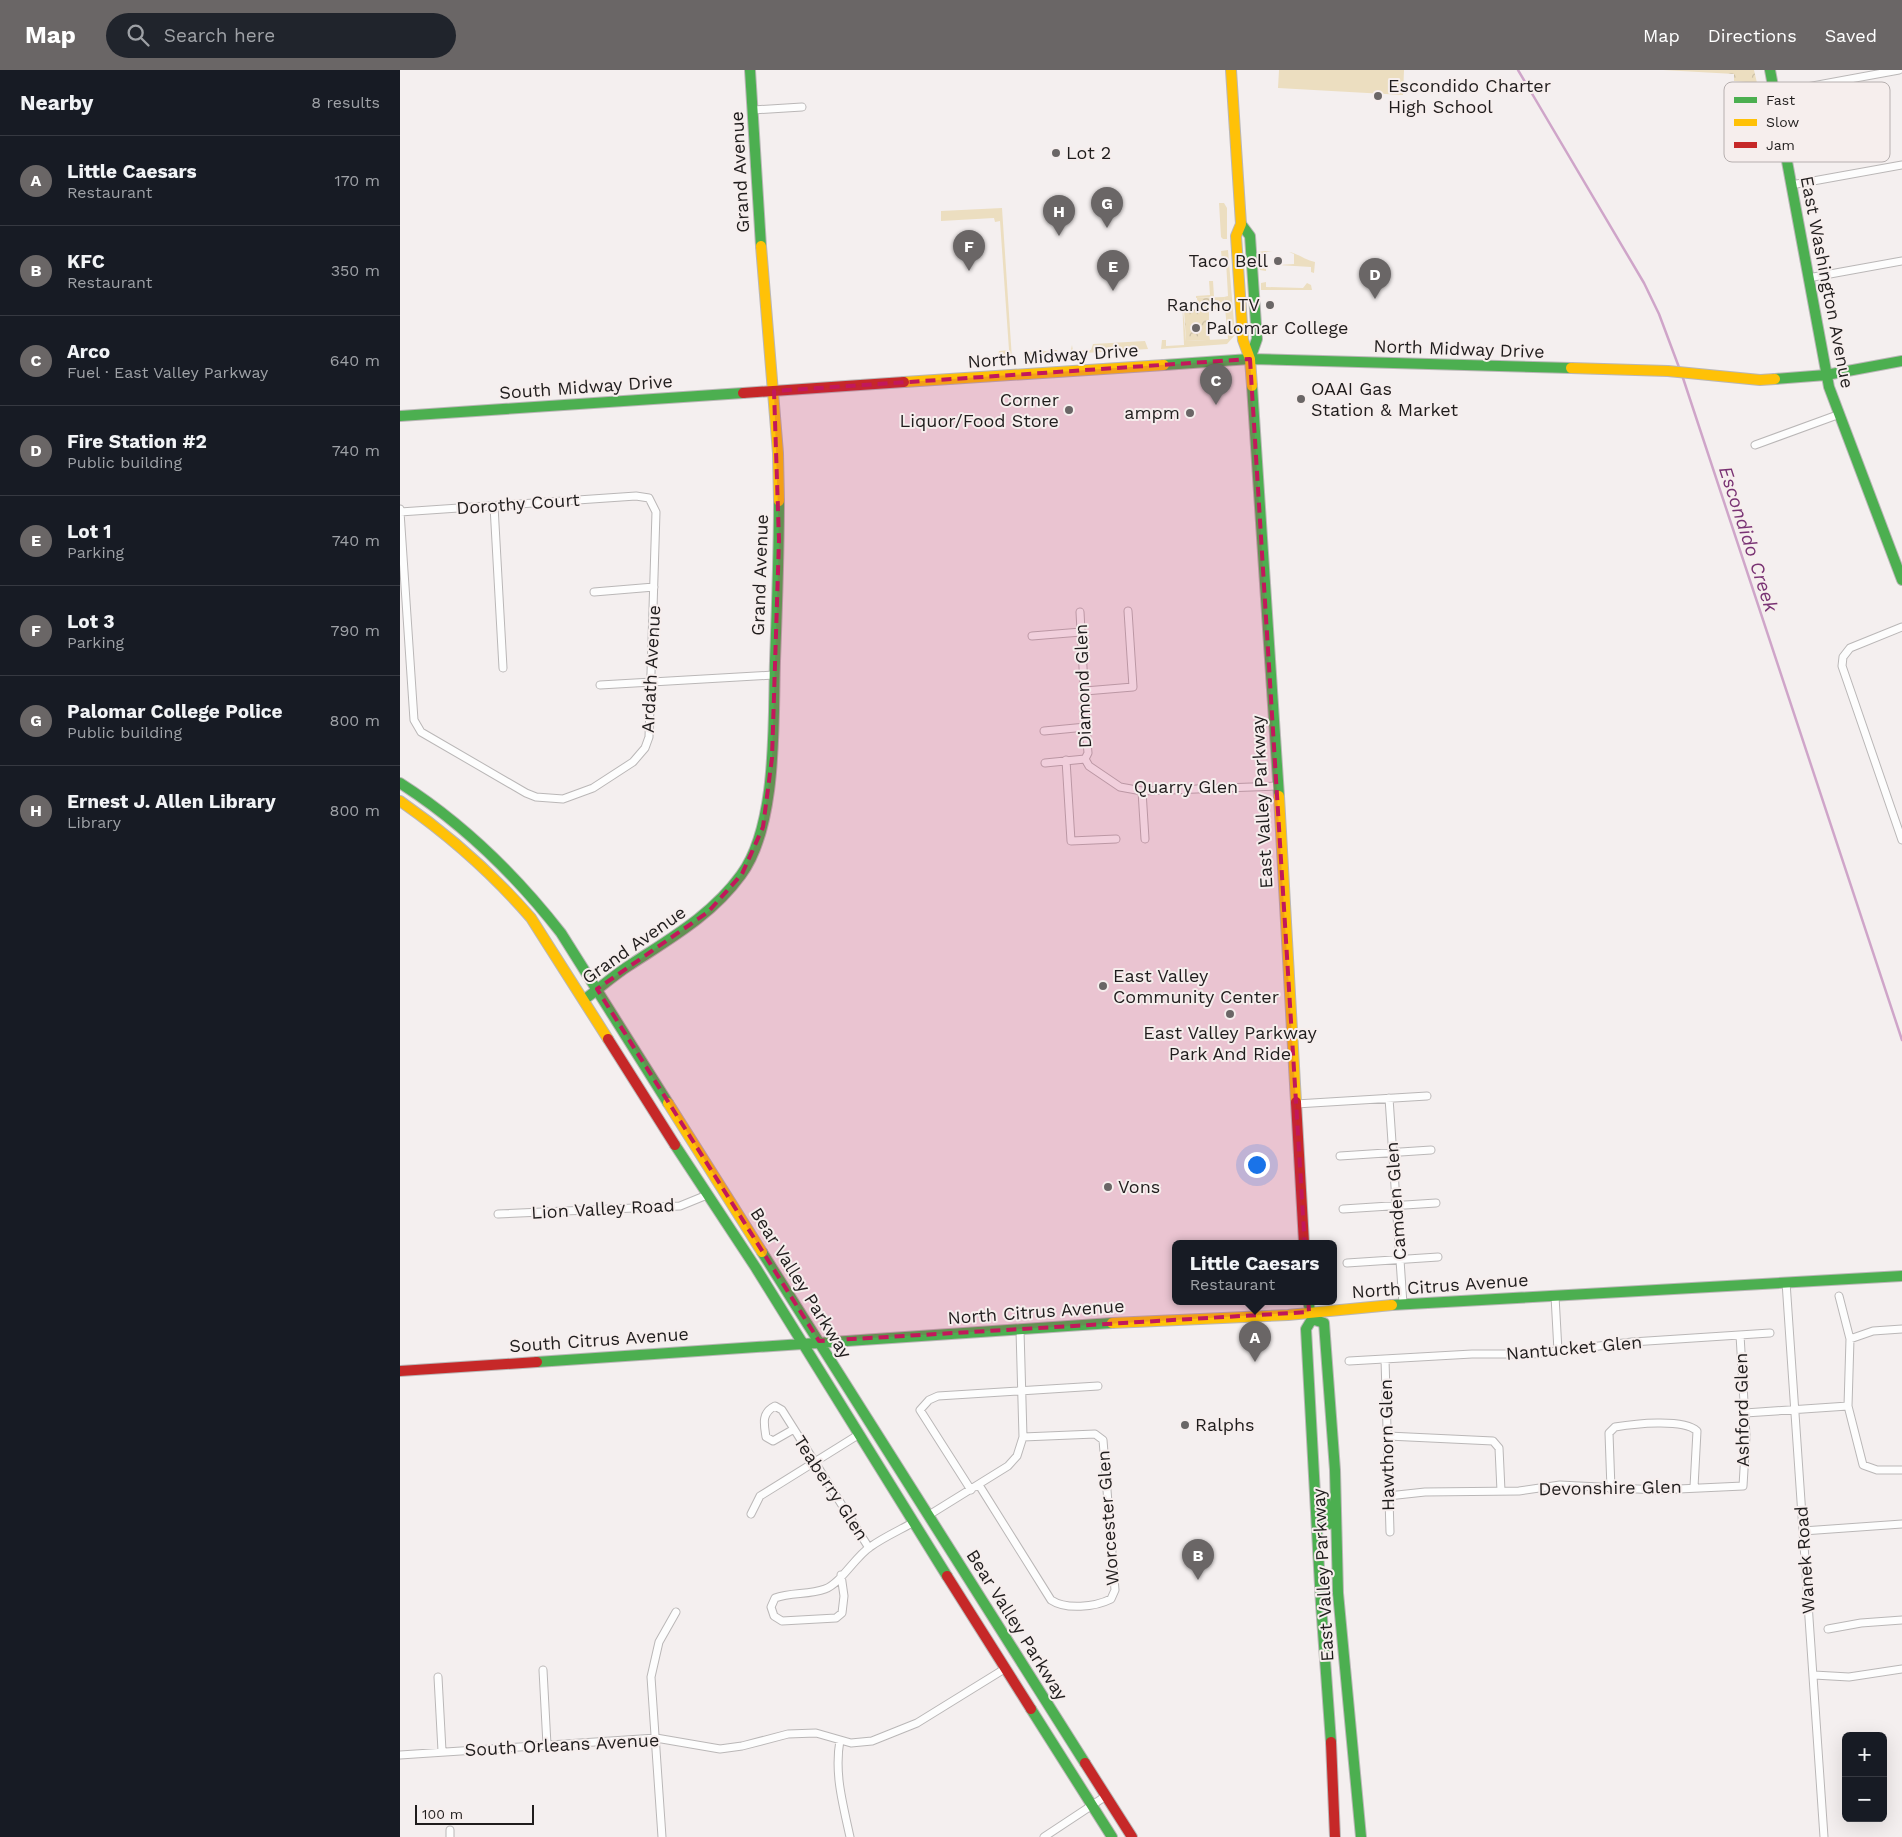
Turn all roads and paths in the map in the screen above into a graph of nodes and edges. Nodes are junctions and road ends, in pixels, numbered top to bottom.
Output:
1 (750, 70) edge
2 (1231, 70) edge
3 (1898, 70) edge
4 (1833, 82) edge
5 (802, 108) dead end
6 (753, 110) junction
7 (1787, 162) edge
8 (1902, 165) edge
9 (1791, 184) junction
10 (1902, 261) edge
11 (1808, 278) junction
12 (1250, 359) junction
13 (1902, 361) edge
14 (1826, 375) junction
15 (774, 391) junction
16 (1840, 414) junction
17 (400, 416) edge
18 (1755, 445) dead end
19 (636, 496) joint
20 (494, 506) junction
21 (400, 510) edge
22 (1902, 580) edge
23 (654, 587) junction
24 (594, 592) dead end
25 (403, 593) edge
26 (1128, 611) dead end
27 (1080, 612) dead end
28 (1902, 627) edge
29 (1081, 632) junction
30 (1032, 636) dead end
31 (502, 668) dead end
32 (773, 676) junction
33 (651, 682) junction
34 (600, 685) dead end
35 (1085, 691) junction
36 (1086, 727) junction
37 (1044, 731) dead end
38 (1085, 759) junction
39 (1066, 760) junction
40 (1045, 762) dead end
41 (400, 783) edge
42 (1278, 786) junction
43 (1142, 791) junction
44 (400, 801) edge
45 (1116, 839) dead end
46 (1145, 839) dead end
47 (1902, 840) edge
48 (597, 989) junction
49 (584, 999) junction
50 (1427, 1096) dead end
51 (1389, 1098) junction
52 (1296, 1104) junction
53 (1431, 1150) dead end
54 (1393, 1152) junction
55 (1340, 1156) dead end
56 (707, 1195) junction
57 (1436, 1203) dead end
58 (1396, 1206) junction
59 (1343, 1209) dead end
60 (498, 1214) dead end
61 (1304, 1240) edge
62 (1438, 1257) dead end
63 (1400, 1260) junction
64 (1347, 1263) dead end
65 (1902, 1276) edge
66 (1786, 1282) junction
67 (1555, 1296) junction
68 (1839, 1296) dead end
69 (1403, 1304) junction
70 (1309, 1305) edge
71 (1310, 1315) junction
72 (1902, 1329) edge
73 (1020, 1330) junction
74 (1770, 1333) dead end
75 (1740, 1335) junction
76 (1850, 1339) junction
77 (819, 1341) junction
78 (801, 1342) junction
79 (1558, 1351) junction
80 (1385, 1359) junction
81 (1349, 1361) dead end
82 (400, 1371) edge
83 (1098, 1386) dead end
84 (1020, 1390) junction
85 (1848, 1406) junction
86 (1795, 1410) junction
87 (1745, 1413) junction
88 (794, 1429) junction
89 (858, 1434) junction
90 (1388, 1436) junction
91 (1023, 1437) junction
92 (815, 1460) junction
93 (1902, 1470) edge
94 (979, 1485) junction
95 (1743, 1486) joint
96 (1694, 1487) junction
97 (1611, 1489) junction
98 (971, 1490) junction
99 (1501, 1492) junction
100 (1314, 1494) junction
101 (1388, 1496) junction
102 (750, 1514) dead end
103 (929, 1515) junction
104 (914, 1522) junction
105 (1902, 1524) edge
106 (1803, 1531) junction
107 (1390, 1532) dead end
108 (1336, 1542) junction
109 (869, 1548) junction
110 (841, 1575) junction
111 (676, 1612) dead end
112 (1902, 1620) edge
113 (1828, 1629) dead end
114 (1006, 1668) junction
115 (1902, 1669) edge
116 (543, 1670) dead end
117 (1814, 1674) junction
118 (438, 1677) dead end
119 (656, 1738) junction
120 (840, 1740) junction
121 (547, 1745) junction
122 (442, 1752) junction
123 (400, 1755) edge
124 (1106, 1796) junction
125 (1092, 1805) junction
126 (662, 1837) edge
127 (850, 1837) edge
128 (1044, 1837) edge
129 (1112, 1837) edge
130 (1132, 1837) edge
131 (1335, 1837) edge
132 (1361, 1837) edge
133 (1824, 1837) edge

1 - 6 main road, Grand Avenue
2 - 12 main road, East Valley Parkway
3 - 4 street
5 - 6 street
6 - 15 main road, Grand Avenue
7 - 9 main road, East Washington Avenue
8 - 9 street
9 - 11 main road, East Washington Avenue
10 - 11 street
11 - 14 main road, East Washington Avenue
12 - 14 main road, North Midway Drive
12 - 15 main road, North Midway Drive
12 - 42 main road, East Valley Parkway
13 - 14 main road, North Midway Drive
14 - 16 main road, East Washington Avenue
15 - 17 main road, South Midway Drive
15 - 32 main road, Grand Avenue
16 - 18 street
16 - 22 main road, East Washington Avenue
19 - 20 street, Dorothy Court
19 - 23 street, Ardath Avenue
20 - 21 street, Dorothy Court
20 - 31 street
21 - 25 street, Ardath Avenue
23 - 24 street
23 - 33 street, Ardath Avenue
25 - 33 street, Ardath Avenue
26 - 35 street
27 - 29 street, Diamond Glen
28 - 47 street
29 - 30 street
29 - 35 street, Diamond Glen
32 - 33 street
32 - 48 main road, Grand Avenue
33 - 34 street
35 - 36 street, Diamond Glen
36 - 37 street
36 - 38 street, Diamond Glen
38 - 39 street
38 - 43 street, Quarry Glen
39 - 40 street
39 - 45 street
41 - 48 main road, Bear Valley Parkway
42 - 43 street, Quarry Glen
42 - 52 main road, East Valley Parkway
43 - 46 street
44 - 49 main road, Bear Valley Parkway
48 - 49 main road, Grand Avenue
48 - 77 main road, Bear Valley Parkway
49 - 56 main road, Bear Valley Parkway
50 - 51 street
51 - 52 street
51 - 54 street, Camden Glen
52 - 61 main road, East Valley Parkway
53 - 54 street
54 - 55 street
54 - 58 street, Camden Glen
56 - 60 street, Lion Valley Road
56 - 78 main road, Bear Valley Parkway
57 - 58 street
58 - 59 street
58 - 63 street, Camden Glen
62 - 63 street
63 - 64 street
63 - 69 street, Camden Glen
65 - 66 main road, North Citrus Avenue
66 - 67 main road, North Citrus Avenue
66 - 86 street, Wanek Road
67 - 69 main road, North Citrus Avenue
67 - 79 street
68 - 76 street
69 - 71 main road, North Citrus Avenue
70 - 71 main road, East Valley Parkway
71 - 73 main road, North Citrus Avenue
71 - 100 main road, East Valley Parkway
71 - 108 main road, East Valley Parkway
72 - 76 street
73 - 77 main road, North Citrus Avenue
73 - 84 street
74 - 75 street, Nantucket Glen
75 - 79 street, Nantucket Glen
75 - 87 street, Ashford Glen
76 - 85 street
77 - 78 main road, North Citrus Avenue
77 - 103 main road, Bear Valley Parkway
78 - 82 main road, South Citrus Avenue
78 - 89 main road, Bear Valley Parkway
79 - 80 street, Nantucket Glen
80 - 81 street, Nantucket Glen
80 - 90 street, Hawthorn Glen
83 - 84 street
84 - 91 street
84 - 98 street
85 - 86 street
85 - 93 street
86 - 87 street
86 - 106 street, Wanek Road
87 - 95 street, Ashford Glen
88 - 88 street, Teaberry Glen
88 - 92 street, Teaberry Glen
89 - 92 street
89 - 104 main road, Bear Valley Parkway
90 - 99 street
90 - 101 street, Hawthorn Glen
91 - 94 street
91 - 94 street, Worcester Glen
92 - 102 street
92 - 109 street, Teaberry Glen
94 - 98 street
95 - 96 street, Devonshire Glen
96 - 97 street, Devonshire Glen
96 - 97 street
97 - 99 street, Devonshire Glen
98 - 103 street
99 - 101 street, Devonshire Glen
100 - 108 main road
100 - 131 main road, East Valley Parkway
101 - 107 street, Hawthorn Glen
103 - 124 main road, Bear Valley Parkway
104 - 109 street
104 - 114 main road, Bear Valley Parkway
105 - 106 street
106 - 117 street, Wanek Road
108 - 132 main road, East Valley Parkway
109 - 110 street
110 - 110 street
111 - 119 street
112 - 113 street
114 - 120 street, South Orleans Avenue
114 - 125 main road, Bear Valley Parkway
115 - 117 street
116 - 121 street
117 - 133 street, Wanek Road
118 - 122 street
119 - 120 street, South Orleans Avenue
119 - 121 street, South Orleans Avenue
119 - 126 street
120 - 127 street
121 - 122 street, South Orleans Avenue
122 - 123 street, South Orleans Avenue
124 - 125 street
124 - 130 main road, Bear Valley Parkway
125 - 128 street
125 - 129 main road, Bear Valley Parkway

